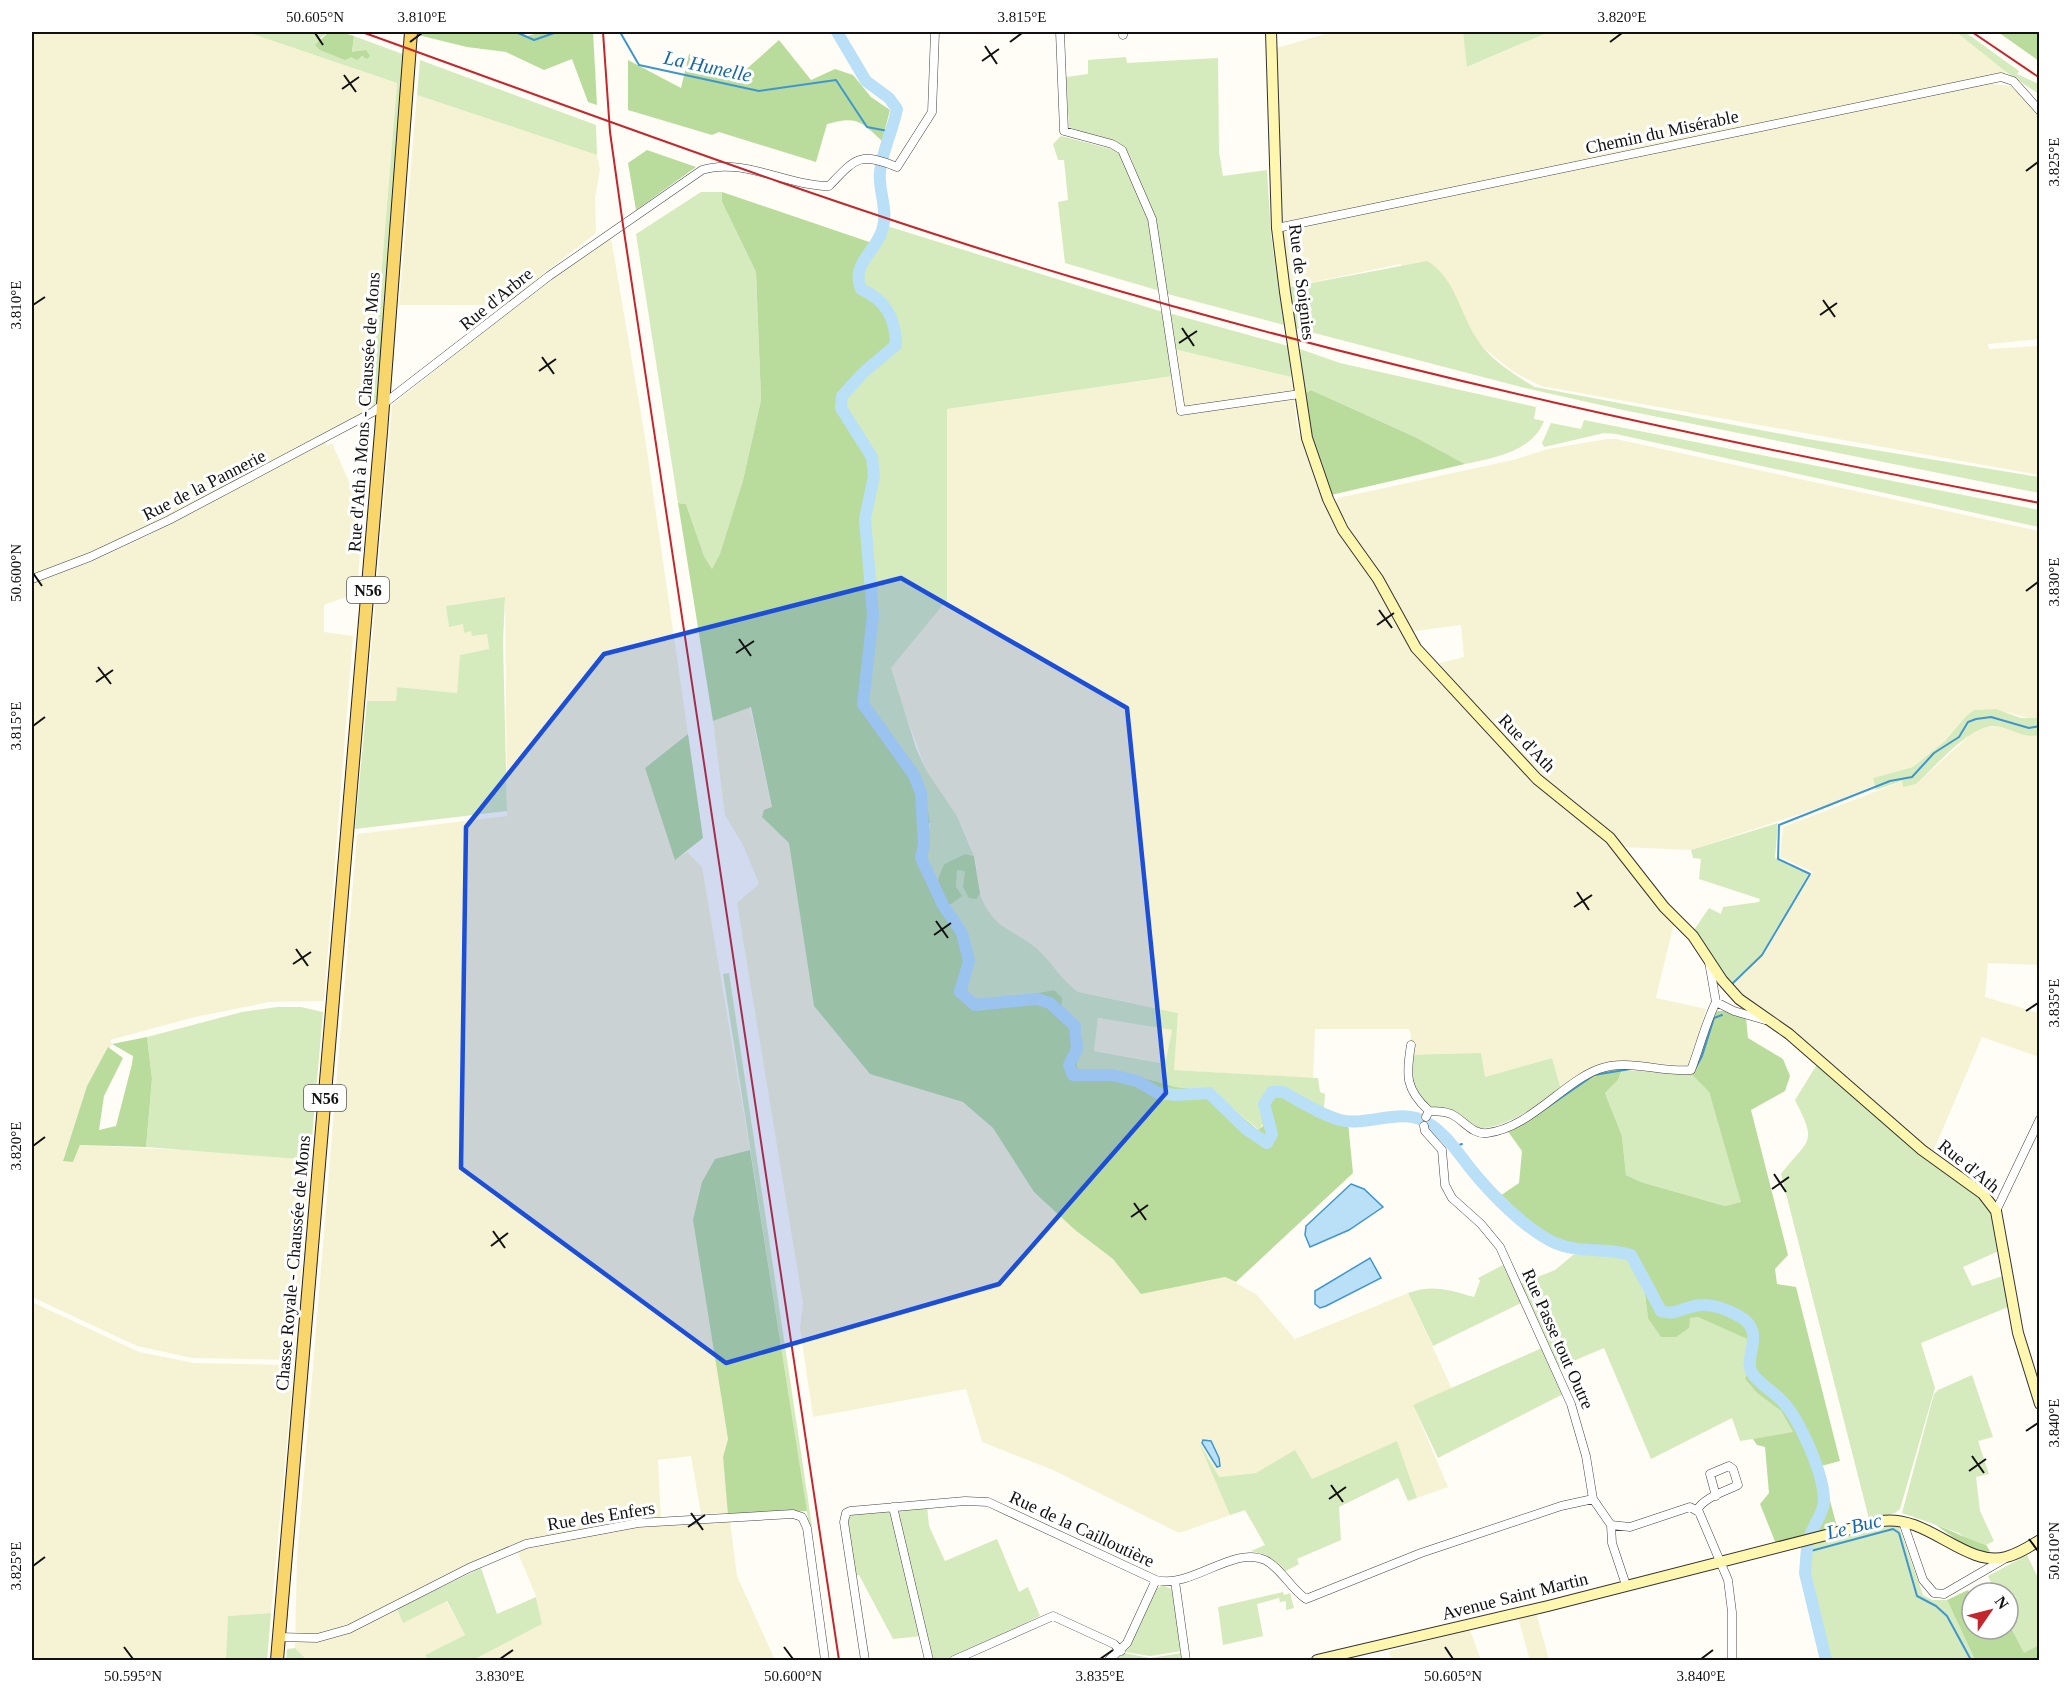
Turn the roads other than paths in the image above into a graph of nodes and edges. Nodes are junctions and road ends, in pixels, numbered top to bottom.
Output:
1 (411, 32) edge
2 (935, 32) edge
3 (1060, 32) edge
4 (1271, 32) edge
5 (2040, 111) edge
6 (1277, 228) junction
7 (1300, 393) junction
8 (382, 404) junction
9 (1343, 530) joint
10 (32, 579) edge
11 (347, 832) joint
12 (1709, 961) junction
13 (1716, 1002) junction
14 (1767, 1020) junction
15 (1412, 1045) dead end
16 (2040, 1119) edge
17 (1424, 1126) dead end
18 (1996, 1211) junction
19 (2040, 1404) edge
20 (1716, 1496) dead end
21 (1593, 1499) junction
22 (893, 1508) junction
23 (1697, 1510) junction
24 (1904, 1522) junction
25 (1611, 1525) junction
26 (2040, 1540) edge
27 (2008, 1557) junction
28 (1722, 1561) junction
29 (1156, 1580) junction
30 (1175, 1581) junction
31 (1626, 1586) junction
32 (279, 1637) junction
33 (1121, 1651) junction
34 (277, 1660) edge
35 (825, 1660) edge
36 (865, 1660) edge
37 (929, 1660) edge
38 (954, 1660) edge
39 (1109, 1660) edge
40 (1185, 1660) edge
41 (1317, 1660) edge
42 (1732, 1660) edge

1 - 8 main road, Rue d'Ath à Mons - Chaussée de Mons / N56
2 - 8 street, Rue d'Arbre
3 - 7 street
4 - 6 street, Rue de Soignies
5 - 6 street, Chemin du Misérable
6 - 7 street, Rue de Soignies
7 - 9 street, Rue de Soignies
8 - 10 street, Rue de la Pannerie
8 - 11 main road, Rue d'Ath à Mons - Chaussée de Mons / N56
9 - 12 street, Rue d'Ath
11 - 32 main road, Chasse Royale - Chaussée de Mons / N56
12 - 13 street, Rue d'Ath
12 - 14 street, Rue d'Ath
13 - 14 street, Rue d'Ath
13 - 15 street
14 - 18 street, Rue d'Ath
16 - 18 street
17 - 21 street, Rue Passe tout Outre
18 - 19 street, Rue d'Ath
20 - 23 street
21 - 25 street, Rue Passe tout Outre
21 - 30 street, Rue de la Cailloutière
22 - 29 street, Rue de la Cailloutière
22 - 36 street, Rue de la Cailloutière
22 - 37 street
23 - 25 street
23 - 28 street
24 - 27 street
24 - 27 street
24 - 28 street, Avenue Saint Martin
25 - 31 street, Rue Passe tout Outre
26 - 27 street
28 - 31 street, Avenue Saint Martin
28 - 42 street
29 - 30 street, Rue de la Cailloutière
29 - 33 street
30 - 40 street
31 - 41 street, Avenue Saint Martin
32 - 34 main road, Chasse Royale - Chaussée de Mons / N56
32 - 35 street, Rue des Enfers
33 - 38 street
33 - 39 street

